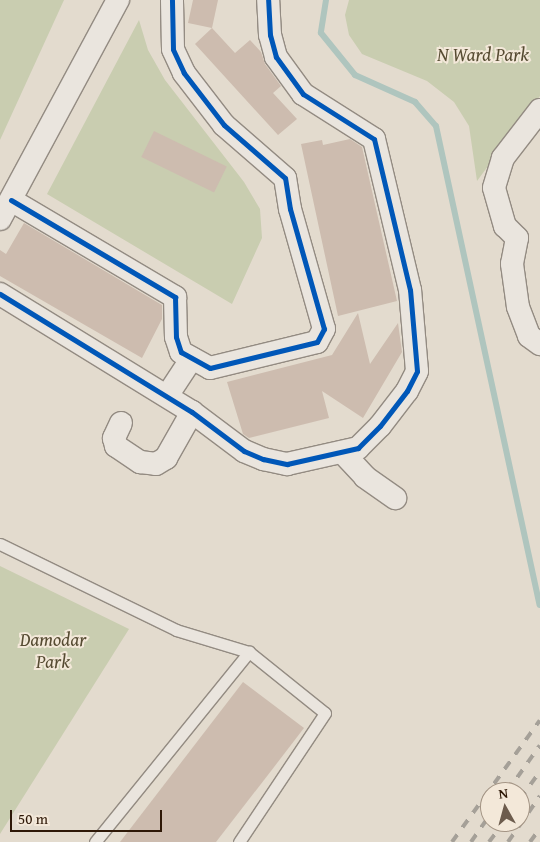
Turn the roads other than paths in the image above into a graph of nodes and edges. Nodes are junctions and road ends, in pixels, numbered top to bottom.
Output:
1 (118, 0) edge
2 (172, 0) edge
3 (268, 0) edge
4 (540, 110) edge
5 (11, 200) junction
6 (0, 219) edge
7 (0, 294) edge
8 (540, 344) edge
9 (192, 358) junction
10 (167, 396) junction
11 (192, 412) junction
12 (121, 423) dead end
13 (342, 452) junction
14 (395, 498) dead end
15 (0, 544) edge
16 (249, 652) junction
17 (95, 842) edge
18 (239, 842) edge

1 - 5 street
2 - 9 street
3 - 13 street
4 - 8 street
5 - 6 street
5 - 9 street
7 - 10 street
9 - 10 street
10 - 11 street
11 - 12 street
11 - 13 street
13 - 14 street
15 - 16 lane
16 - 17 lane
16 - 18 lane

